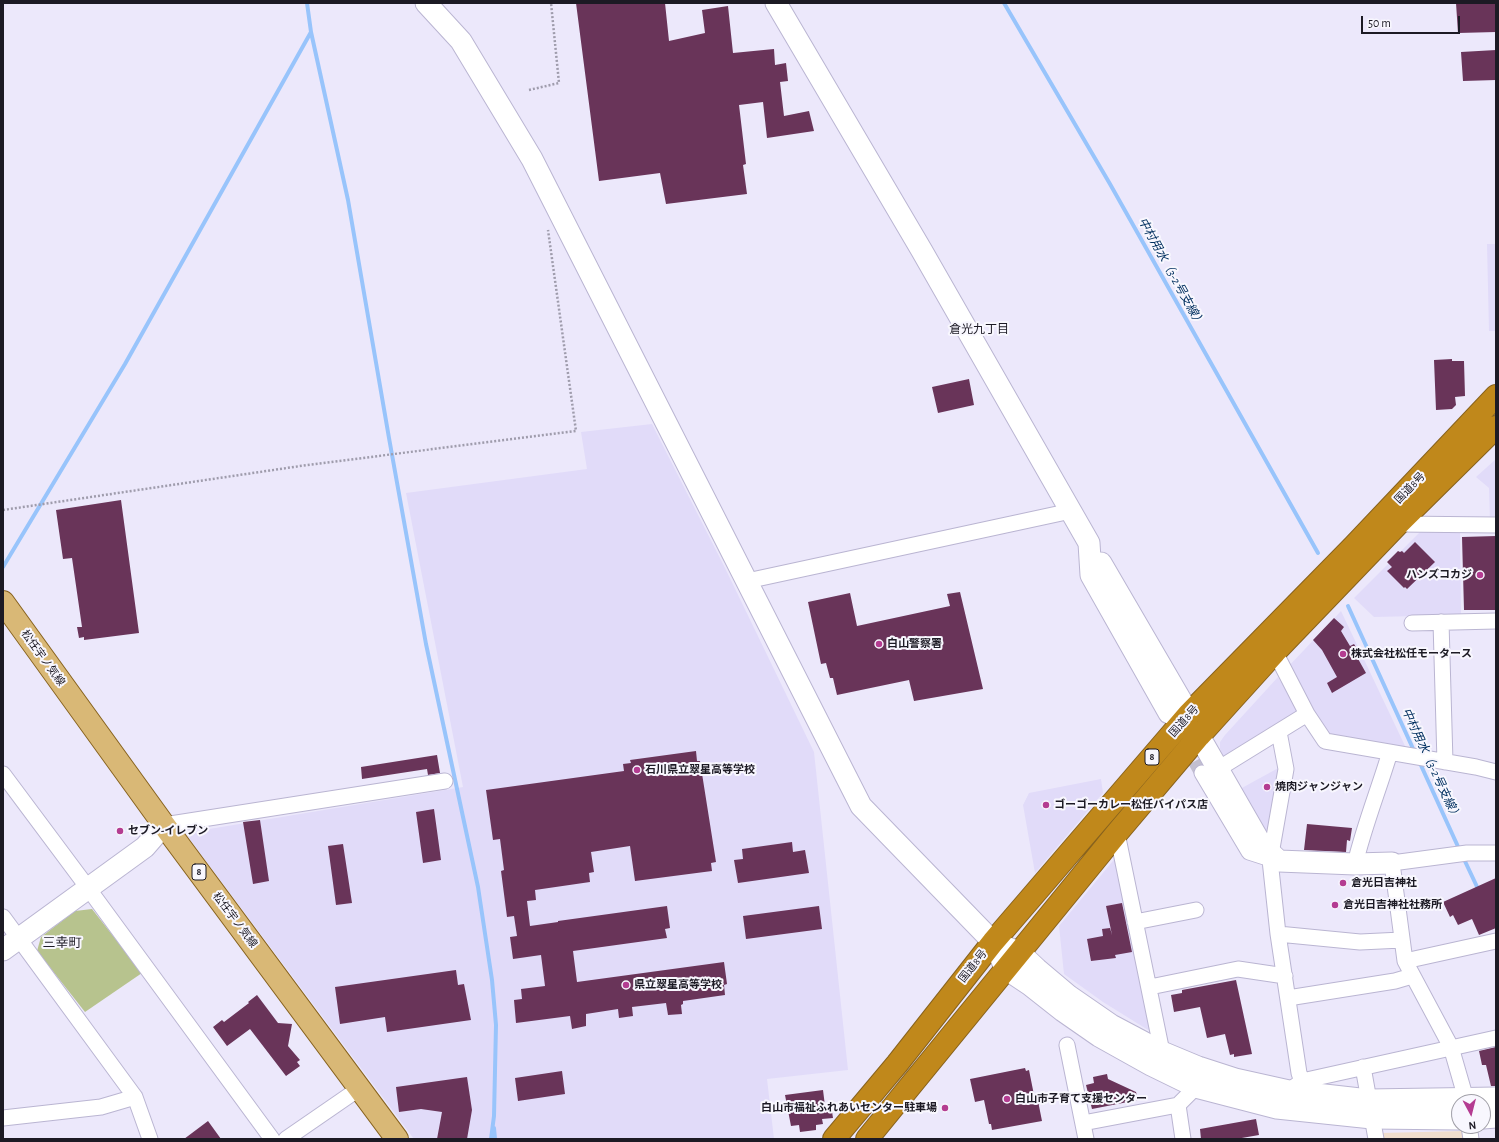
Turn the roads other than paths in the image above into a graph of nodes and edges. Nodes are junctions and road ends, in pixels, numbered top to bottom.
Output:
1 (426, 3) edge
2 (776, 3) edge
3 (1496, 396) edge
4 (1496, 427) edge
5 (1071, 510) junction
6 (1398, 524) junction
7 (1496, 525) edge
8 (747, 581) junction
9 (3, 602) edge
10 (1496, 621) edge
11 (1441, 622) junction
12 (1412, 623) dead end
13 (1275, 652) junction
14 (1179, 714) junction
15 (1307, 714) junction
16 (1279, 732) junction
17 (1199, 736) junction
18 (1390, 752) junction
19 (1445, 762) junction
20 (1210, 771) junction
21 (1496, 772) edge
22 (3, 774) edge
23 (445, 781) dead end
24 (164, 825) junction
25 (1117, 833) junction
26 (1496, 853) edge
27 (1273, 858) junction
28 (1392, 863) junction
29 (1355, 864) junction
30 (88, 888) junction
31 (1196, 910) dead end
32 (3, 916) edge
33 (1135, 922) junction
34 (1278, 934) junction
35 (1402, 940) junction
36 (1496, 941) edge
37 (993, 942) junction
38 (11, 944) edge
39 (1012, 961) junction
40 (1405, 961) junction
41 (1285, 976) junction
42 (1412, 976) junction
43 (1150, 987) junction
44 (1288, 998) junction
45 (1496, 1038) edge
46 (1067, 1045) dead end
47 (1450, 1048) junction
48 (1162, 1052) junction
49 (1363, 1067) junction
50 (1295, 1086) junction
51 (1196, 1087) junction
52 (360, 1088) junction
53 (1464, 1094) edge
54 (136, 1098) junction
55 (1451, 1101) edge
56 (1178, 1106) junction
57 (1371, 1109) junction
58 (1451, 1117) edge
59 (3, 1118) edge
60 (1083, 1123) junction
61 (150, 1139) edge
62 (272, 1139) edge
63 (286, 1139) edge
64 (397, 1139) edge
65 (834, 1139) edge
66 (867, 1139) edge
67 (1086, 1139) edge
68 (1184, 1139) edge
69 (1376, 1139) edge

1 - 8 street
2 - 5 street
3 - 14 highway, 国道8号 / 8
4 - 6 highway, 国道8号 / 8
5 - 8 street
5 - 14 street
6 - 7 street
6 - 13 highway, 国道8号 / 8
8 - 37 street
9 - 24 main road, 松任宇ノ気線 / 8
10 - 11 street
11 - 12 street
11 - 19 street
13 - 15 street
13 - 17 highway, 国道8号 / 8
14 - 37 highway, 国道8号 / 8
15 - 16 street
15 - 18 street
16 - 20 street
16 - 27 street
17 - 20 street
17 - 25 highway, 国道8号 / 8
18 - 19 street
18 - 29 street
19 - 21 street
20 - 27 street
22 - 30 street
23 - 24 street
24 - 30 street
24 - 52 main road, 松任宇ノ気線 / 8
25 - 33 street
25 - 39 highway, 国道8号 / 8
26 - 28 street
27 - 29 street
27 - 34 street
28 - 29 street
28 - 35 street
30 - 38 street
30 - 62 street
31 - 33 street
32 - 38 street
33 - 43 street
34 - 35 street
34 - 41 street
35 - 40 street
36 - 40 street
37 - 39 street
37 - 65 highway, 国道8号 / 8
38 - 54 street
39 - 48 street
39 - 51 street
39 - 66 highway, 国道8号 / 8
40 - 42 street
41 - 43 street
41 - 44 street
42 - 44 street
42 - 47 street
43 - 48 street
44 - 50 street
45 - 47 street
46 - 60 street
47 - 49 street
47 - 53 street
48 - 50 street
49 - 50 street
49 - 57 street
50 - 57 street
51 - 56 street
51 - 57 street
52 - 63 street
52 - 64 main road, 松任宇ノ気線 / 8
54 - 59 street
54 - 61 street
55 - 57 street
56 - 60 street
56 - 68 street
57 - 58 street
57 - 69 street
60 - 67 street

